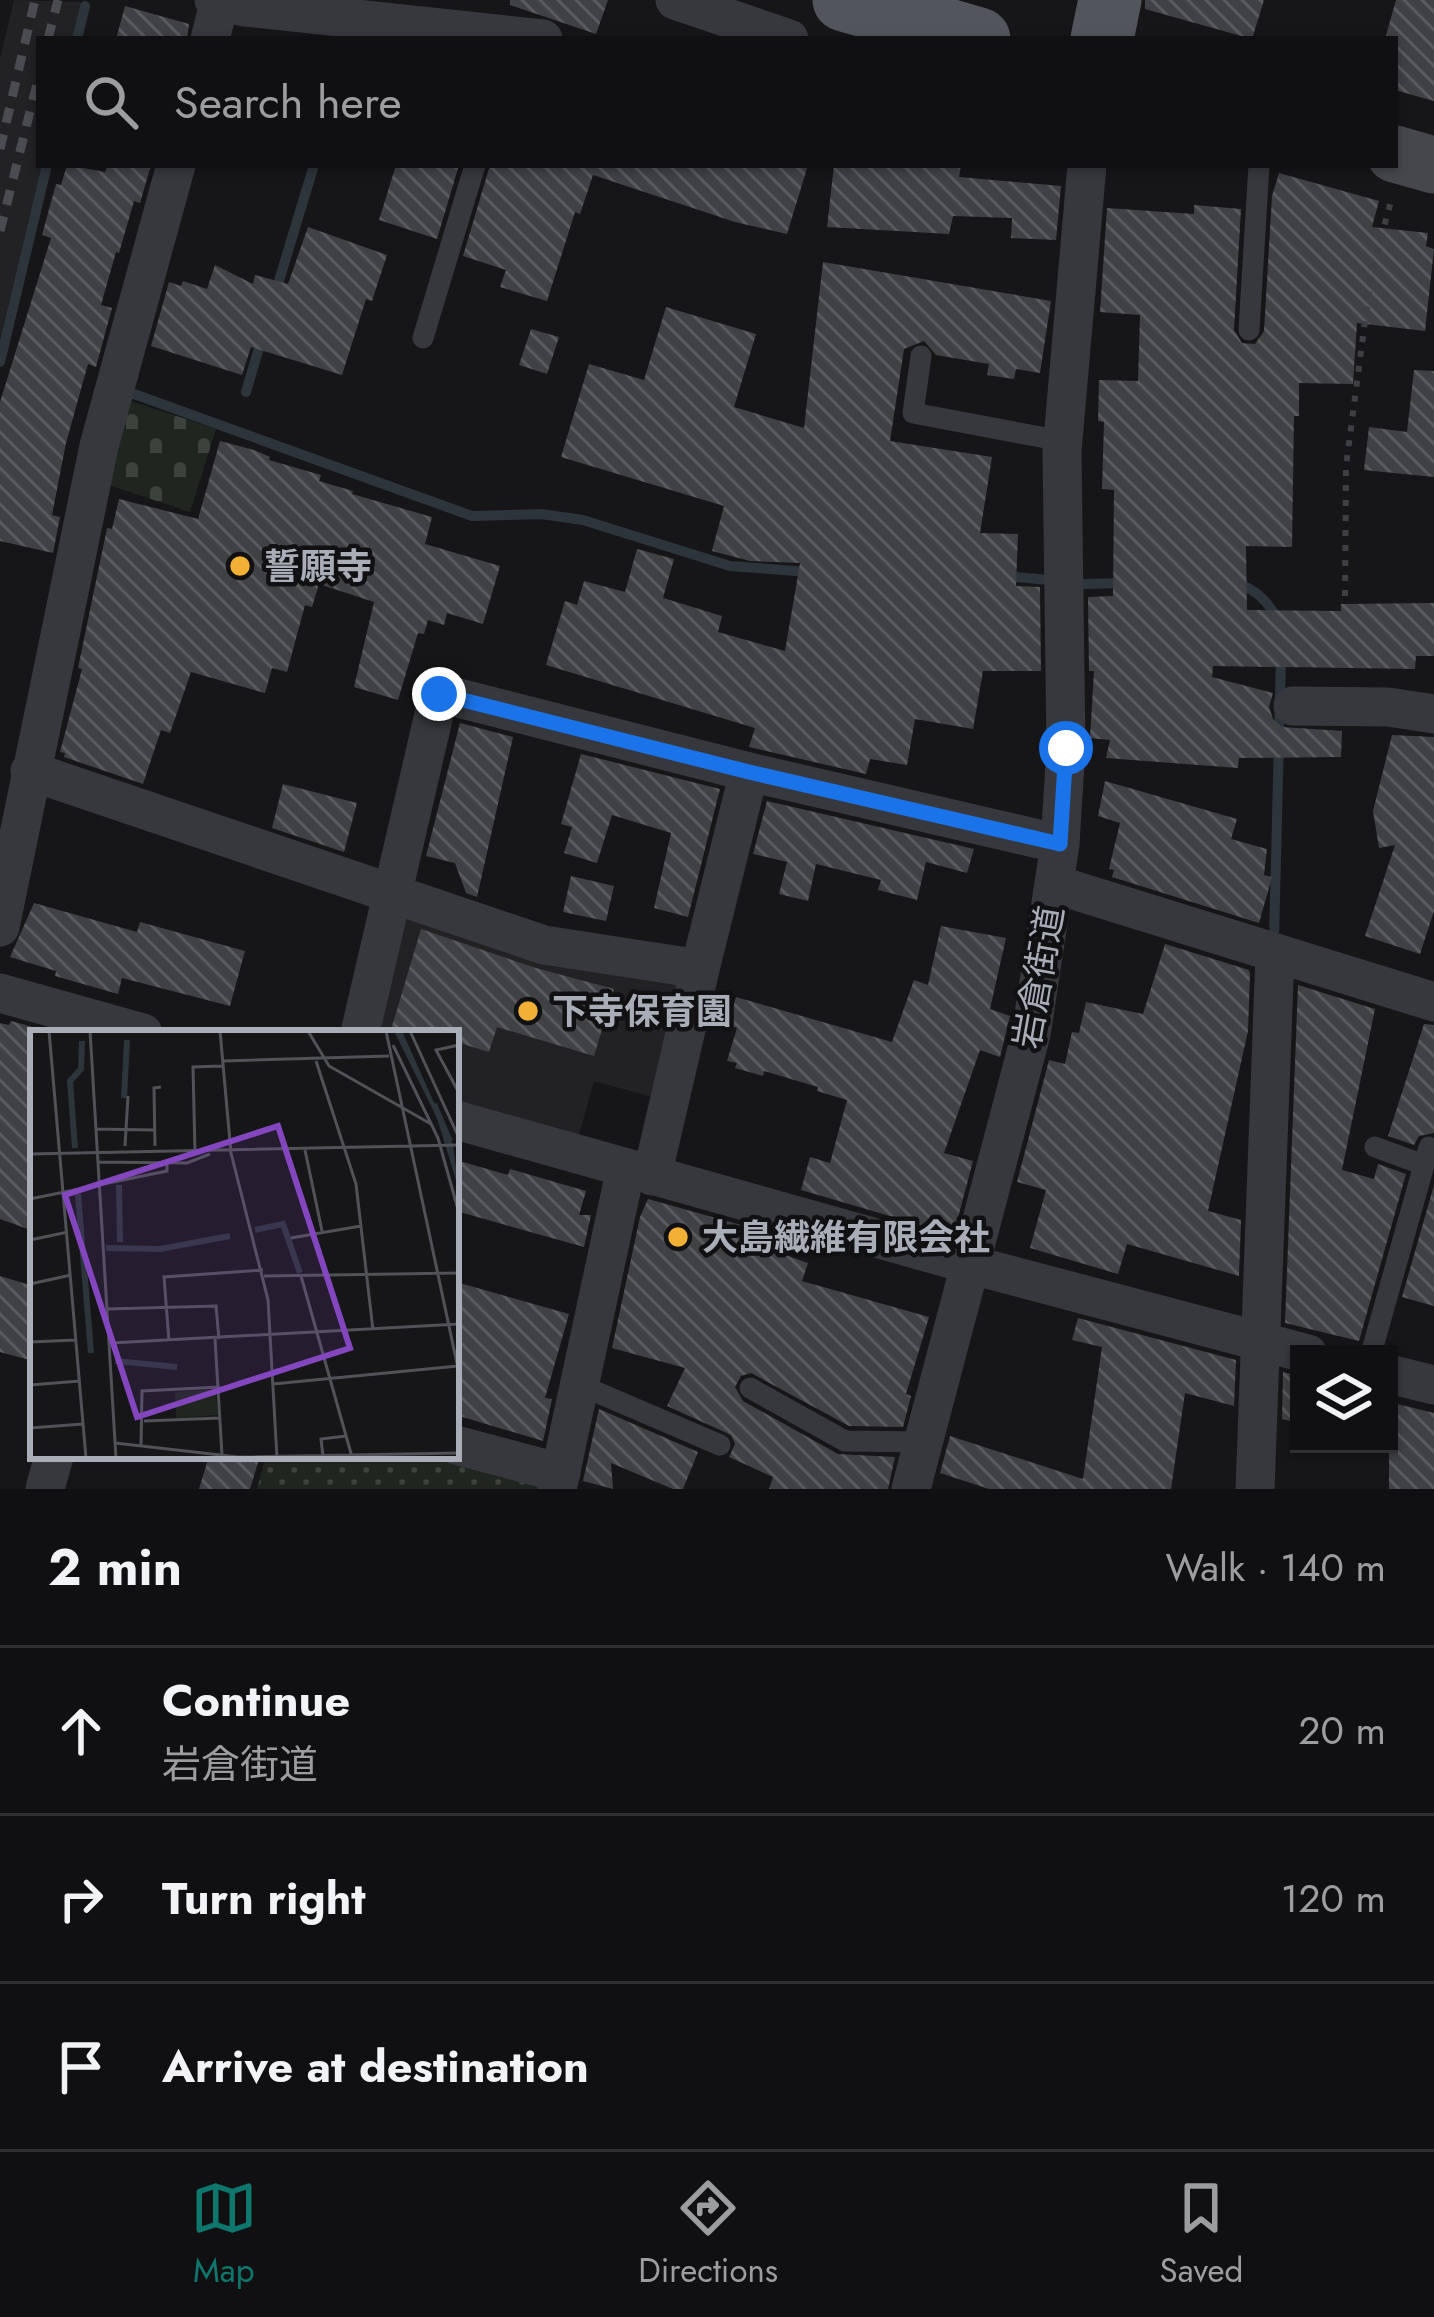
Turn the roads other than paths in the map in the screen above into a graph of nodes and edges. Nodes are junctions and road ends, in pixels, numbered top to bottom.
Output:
1 (218, 0) edge
2 (1110, 0) edge
3 (861, 3) edge
4 (677, 14) edge
5 (211, 36) edge
6 (505, 36) edge
7 (776, 36) edge
8 (957, 36) edge
9 (1103, 36) edge
10 (175, 168) edge
11 (475, 168) edge
12 (1088, 168) edge
13 (1259, 168) edge
14 (1249, 330) dead end
15 (423, 338) dead end
16 (921, 356) dead end
17 (1063, 441) junction
18 (1293, 706) dead end
19 (1434, 714) edge
20 (30, 771) junction
21 (749, 772) junction
22 (1060, 844) junction
23 (1054, 884) junction
24 (392, 895) junction
25 (0, 927) edge
26 (1275, 954) junction
27 (700, 969) junction
28 (0, 993) edge
29 (1434, 1002) edge
30 (132, 1030) edge
31 (361, 1030) edge
32 (459, 1121) edge
33 (1375, 1148) dead end
34 (639, 1172) junction
35 (972, 1265) junction
36 (1262, 1342) junction
37 (1374, 1345) edge
38 (1290, 1349) edge
39 (1398, 1376) edge
40 (580, 1385) junction
41 (1434, 1385) edge
42 (750, 1388) dead end
43 (924, 1442) junction
44 (720, 1444) dead end
45 (459, 1445) edge
46 (52, 1459) edge
47 (559, 1481) edge
48 (45, 1489) edge
49 (911, 1489) edge
50 (1255, 1489) edge

1 - 5 street
1 - 6 street
2 - 9 main road
3 - 8 main road
4 - 7 street
10 - 20 street
11 - 15 lane
12 - 17 street, 岩倉街道
13 - 14 lane
16 - 17 lane
17 - 22 street, 岩倉街道
18 - 19 street
20 - 24 street
20 - 25 street
21 - 22 street
21 - 24 street
21 - 27 street
22 - 23 street, 岩倉街道
23 - 26 street
23 - 35 street, 岩倉街道
24 - 27 street
24 - 31 street
26 - 29 street
26 - 36 street
27 - 34 street
28 - 30 street
32 - 34 street
33 - 37 lane
34 - 35 street
34 - 40 street
35 - 36 street
35 - 43 street, 岩倉街道
36 - 38 street
36 - 50 street
39 - 41 street
40 - 44 lane
40 - 47 street
42 - 43 lane
43 - 49 street, 岩倉街道
45 - 47 street
46 - 48 street

